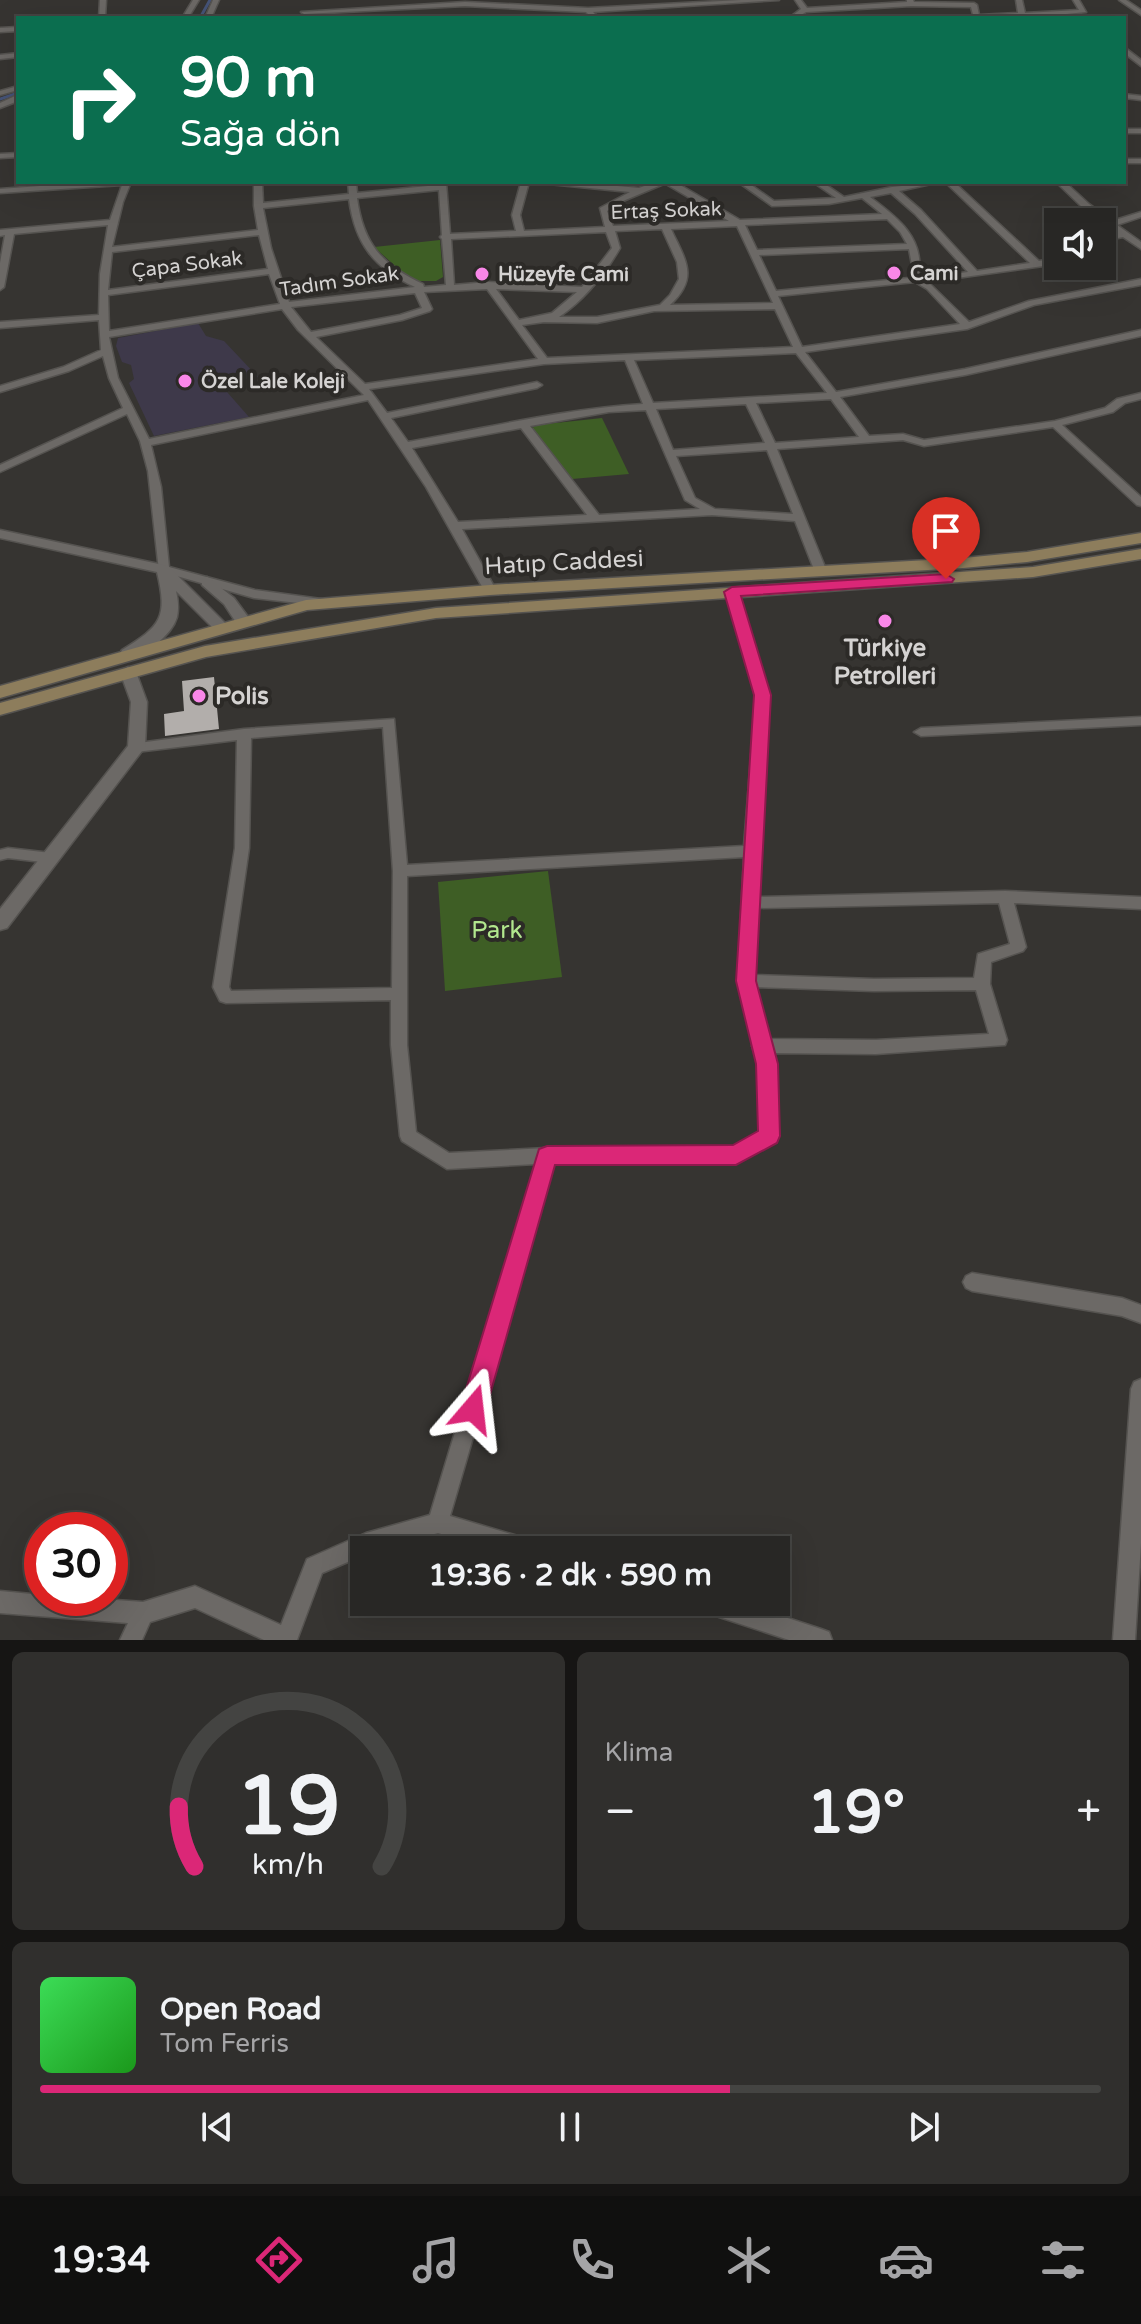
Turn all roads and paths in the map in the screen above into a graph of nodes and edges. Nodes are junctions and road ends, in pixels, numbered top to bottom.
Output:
1 (307, 0) edge
2 (776, 0) edge
3 (798, 0) edge
4 (1019, 0) edge
5 (1076, 0) edge
6 (1122, 0) edge
7 (466, 2) edge
8 (911, 2) edge
9 (976, 2) edge
10 (363, 8) junction
11 (588, 10) junction
12 (805, 10) junction
13 (1083, 12) junction
14 (1141, 13) edge
15 (303, 15) edge
16 (361, 16) edge
17 (594, 16) edge
18 (795, 16) edge
19 (1023, 16) edge
20 (1088, 16) edge
21 (1126, 51) edge
22 (1139, 67) edge
23 (99, 184) edge
24 (126, 184) edge
25 (258, 184) edge
26 (352, 184) edge
27 (442, 184) edge
28 (524, 184) edge
29 (572, 184) edge
30 (657, 184) edge
31 (672, 184) edge
32 (745, 184) edge
33 (820, 184) edge
34 (923, 184) edge
35 (951, 184) edge
36 (1062, 184) edge
37 (892, 189) junction
38 (641, 190) junction
39 (0, 191) edge
40 (862, 194) junction
41 (353, 197) junction
42 (842, 199) junction
43 (258, 206) junction
44 (1092, 208) edge
45 (1141, 214) edge
46 (888, 216) junction
47 (115, 222) junction
48 (1116, 222) edge
49 (740, 224) junction
50 (666, 228) junction
51 (1116, 228) edge
52 (609, 230) junction
53 (5, 232) edge
54 (262, 232) junction
55 (521, 234) junction
56 (1125, 234) junction
57 (1116, 236) edge
58 (444, 237) junction
59 (913, 246) junction
60 (1141, 246) edge
61 (110, 250) junction
62 (754, 253) junction
63 (1044, 264) edge
64 (1038, 265) junction
65 (275, 271) junction
66 (975, 274) junction
67 (914, 278) junction
68 (1141, 282) edge
69 (450, 285) junction
70 (488, 285) junction
71 (0, 287) edge
72 (422, 288) junction
73 (581, 290) junction
74 (105, 293) junction
75 (774, 294) junction
76 (780, 306) junction
77 (286, 307) junction
78 (662, 308) junction
79 (103, 317) junction
80 (542, 319) junction
81 (517, 323) junction
82 (0, 325) edge
83 (967, 326) junction
84 (1141, 333) edge
85 (104, 335) junction
86 (311, 335) junction
87 (799, 350) junction
88 (107, 351) junction
89 (628, 357) junction
90 (544, 361) junction
91 (537, 385) dead end
92 (363, 387) junction
93 (0, 389) edge
94 (831, 396) junction
95 (1141, 396) edge
96 (370, 397) junction
97 (750, 402) junction
98 (650, 405) junction
99 (129, 409) junction
100 (386, 416) junction
101 (522, 423) junction
102 (1055, 424) junction
103 (867, 440) junction
104 (145, 443) junction
105 (406, 446) junction
106 (771, 446) junction
107 (672, 453) junction
108 (0, 469) edge
109 (1141, 503) edge
110 (713, 512) junction
111 (799, 518) junction
112 (596, 519) junction
113 (454, 526) junction
114 (0, 534) edge
115 (1141, 538) edge
116 (1141, 554) edge
117 (163, 569) junction
118 (821, 572) junction
119 (207, 582) junction
120 (490, 590) junction
121 (732, 592) junction
122 (329, 602) junction
123 (243, 621) junction
124 (221, 627) junction
125 (339, 629) junction
126 (263, 642) junction
127 (128, 663) junction
128 (0, 692) edge
129 (0, 709) edge
130 (1141, 721) edge
131 (921, 732) dead end
132 (244, 733) junction
133 (136, 747) junction
134 (751, 851) junction
135 (0, 855) edge
136 (51, 858) junction
137 (400, 871) junction
138 (1005, 897) junction
139 (749, 903) junction
140 (1141, 903) edge
141 (0, 923) edge
142 (746, 981) junction
143 (982, 984) junction
144 (400, 994) junction
145 (760, 1046) junction
146 (547, 1156) junction
147 (972, 1282) dead end
148 (1141, 1314) edge
149 (1141, 1389) edge
150 (438, 1523) junction
151 (483, 1536) edge
152 (0, 1602) edge
153 (143, 1613) junction
154 (749, 1616) edge
155 (131, 1640) edge
156 (286, 1640) edge
157 (821, 1640) edge
158 (1124, 1640) edge

1 - 15 street
2 - 11 street
3 - 12 street
4 - 19 street
5 - 13 street
6 - 14 street
7 - 10 street
7 - 11 street
8 - 9 street
8 - 12 street
10 - 15 street
10 - 16 street
11 - 17 street
12 - 18 street
13 - 19 street
13 - 20 street
21 - 22 street
23 - 39 street
24 - 47 street
25 - 43 street
26 - 41 street
27 - 41 street
27 - 58 street
28 - 55 street
29 - 38 street
30 - 38 street
31 - 49 street
32 - 42 street
33 - 42 street
34 - 37 street
35 - 64 street
36 - 44 street
37 - 40 street
37 - 66 street
38 - 52 street
40 - 42 street
40 - 46 street
41 - 43 street
41 - 72 street
43 - 54 street
45 - 48 street
46 - 49 street, Ertaş Sokak
46 - 59 street
47 - 53 street
47 - 61 street
49 - 50 street, Ertaş Sokak
49 - 62 street
50 - 52 street, Ertaş Sokak
50 - 78 street
51 - 56 street
52 - 55 street, Ertaş Sokak
52 - 73 street
53 - 71 street
54 - 61 street
54 - 65 street
55 - 58 street, Ertaş Sokak
56 - 57 street
56 - 60 street
58 - 69 street
59 - 62 street
59 - 67 street
61 - 74 street
62 - 75 street
63 - 64 street
64 - 66 street
65 - 74 street, Çapa Sokak
65 - 77 street
66 - 67 street
67 - 75 street
67 - 83 street
68 - 83 street
69 - 70 street, Tadım Sokak
69 - 72 street, Tadım Sokak
70 - 73 street, Tadım Sokak
70 - 81 street
72 - 77 street, Tadım Sokak
72 - 86 street
73 - 80 street
74 - 79 street
75 - 76 street
76 - 78 street
76 - 87 street
77 - 85 street, Tadım Sokak
77 - 86 street
78 - 80 street
79 - 82 street
79 - 85 street
80 - 81 street
81 - 90 street
83 - 87 street
84 - 94 street
85 - 88 street
86 - 92 street
87 - 89 street
87 - 94 street
88 - 93 street
88 - 99 street
89 - 90 street
89 - 98 street
90 - 92 street
91 - 100 street
92 - 96 street
94 - 97 street
94 - 103 street
95 - 102 street
96 - 100 street
96 - 104 street
97 - 98 street
97 - 106 street
98 - 101 street
98 - 107 street
99 - 104 street
99 - 108 street
100 - 105 street
101 - 105 street
101 - 112 street
102 - 103 street
102 - 109 street
103 - 106 street
104 - 117 street
105 - 113 street
106 - 107 street
106 - 111 street
107 - 110 street
110 - 111 street
110 - 112 street
111 - 118 street
112 - 113 street
113 - 120 street
114 - 117 street
115 - 118 main road, Hatıp Caddesi
116 - 121 main road, Hatıp Caddesi
117 - 119 street
117 - 124 street
117 - 127 street
118 - 120 main road, Hatıp Caddesi
119 - 122 street
119 - 123 street
120 - 122 main road, Hatıp Caddesi
121 - 125 main road, Hatıp Caddesi
121 - 134 street
122 - 123 main road, Hatıp Caddesi
122 - 125 main road
123 - 124 main road, Hatıp Caddesi
124 - 126 main road
124 - 127 main road, Hatıp Caddesi
125 - 126 main road, Hatıp Caddesi
126 - 127 main road, Hatıp Caddesi
127 - 128 main road, Hatıp Caddesi
127 - 129 main road, Hatıp Caddesi
127 - 133 street
130 - 131 street
132 - 133 street
132 - 137 street
132 - 144 street
133 - 136 street
134 - 137 street
134 - 139 street
135 - 136 street
136 - 141 street
137 - 144 street
138 - 139 street
138 - 140 street
138 - 143 street
139 - 142 street
142 - 143 street
142 - 145 street
143 - 145 street
144 - 146 street
145 - 146 street
146 - 150 street
147 - 148 street
149 - 158 street
150 - 151 street
150 - 156 street
152 - 153 street
153 - 155 street
153 - 156 street
154 - 157 street

